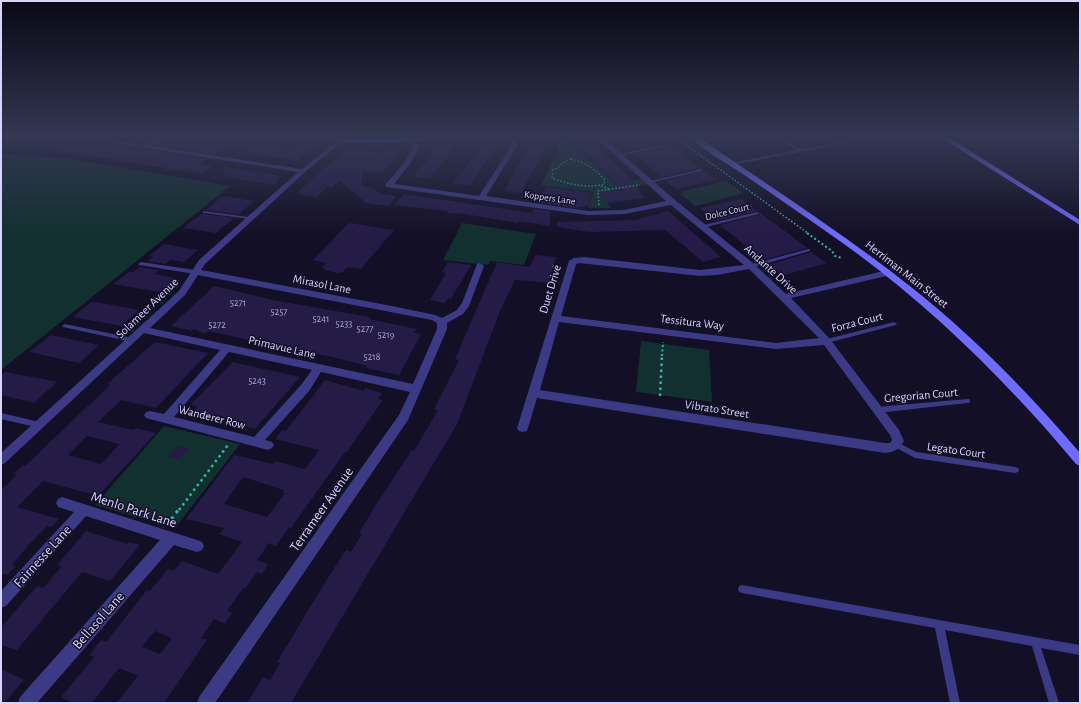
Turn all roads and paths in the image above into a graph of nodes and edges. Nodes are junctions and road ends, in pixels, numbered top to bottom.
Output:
1 (296, 170) edge
2 (402, 170) edge
3 (499, 170) edge
4 (555, 170) edge
5 (593, 170) edge
6 (636, 170) edge
7 (700, 170) dead end
8 (720, 170) edge
9 (740, 170) edge
10 (995, 170) edge
11 (303, 171) joint
12 (650, 182) junction
13 (640, 185) dead end
14 (601, 186) junction
15 (610, 190) junction
16 (482, 197) junction
17 (672, 202) junction
18 (597, 208) dead end
19 (204, 212) dead end
20 (757, 213) dead end
21 (249, 218) junction
22 (1080, 224) edge
23 (702, 227) junction
24 (808, 250) dead end
25 (842, 258) dead end
26 (141, 264) dead end
27 (480, 266) dead end
28 (750, 266) junction
29 (195, 272) junction
30 (888, 273) junction
31 (784, 297) junction
32 (555, 318) junction
33 (442, 322) junction
34 (894, 324) dead end
35 (65, 326) dead end
36 (143, 330) junction
37 (132, 340) junction
38 (827, 341) junction
39 (663, 342) dead end
40 (228, 348) junction
41 (319, 368) junction
42 (416, 389) junction
43 (533, 393) junction
44 (660, 396) dead end
45 (967, 401) dead end
46 (877, 410) junction
47 (150, 415) dead end
48 (1, 416) edge
49 (166, 419) junction
50 (40, 425) junction
51 (523, 428) dead end
52 (235, 437) junction
53 (256, 442) junction
54 (268, 445) dead end
55 (897, 445) junction
56 (1, 460) edge
57 (1080, 461) edge
58 (1015, 470) dead end
59 (62, 503) dead end
60 (84, 510) junction
61 (169, 531) junction
62 (197, 546) dead end
63 (742, 589) dead end
64 (1, 601) edge
65 (939, 624) junction
66 (1035, 642) junction
67 (1080, 650) edge
68 (26, 703) edge
69 (205, 703) edge
70 (956, 703) edge
71 (1054, 703) edge

1 - 11 street
2 - 16 street, Koppers Lane
3 - 16 street
4 - 14 path
5 - 14 path
6 - 12 street, Andante Drive
7 - 12 lane
8 - 25 path
9 - 30 main road, Herriman Main Street
10 - 22 main road
11 - 21 street, Solameer Avenue
12 - 17 street, Andante Drive
13 - 15 path
14 - 15 path
15 - 18 path
16 - 17 street, Koppers Lane
17 - 23 street, Andante Drive
19 - 21 lane
20 - 23 lane, Dolce Court
21 - 29 street, Solameer Avenue
23 - 28 street, Andante Drive
24 - 28 lane
26 - 29 lane
27 - 33 street
28 - 31 street, Andante Drive
28 - 32 street, Duet Drive
29 - 33 street, Mirasol Lane
29 - 36 street, Solameer Avenue
30 - 31 street
30 - 57 main road, Herriman Main Street
31 - 38 street, Andante Drive
32 - 38 street, Tessitura Way
32 - 43 street, Duet Drive
33 - 42 street, Terrameer Avenue
34 - 38 lane, Forza Court
35 - 37 lane
36 - 37 street, Solameer Avenue
36 - 40 street, Primavue Lane
37 - 50 street, Solameer Avenue
38 - 46 street, Andante Drive
39 - 44 path
40 - 41 street, Primavue Lane
40 - 49 street
41 - 42 street, Primavue Lane
41 - 53 street
42 - 69 street, Terrameer Avenue
43 - 51 street, Duet Drive
43 - 55 street, Vibrato Street
45 - 46 lane, Gregorian Court
46 - 55 street, Andante Drive
47 - 49 street, Wanderer Row
48 - 50 lane
49 - 52 street, Wanderer Row
50 - 56 street, Solameer Avenue
52 - 53 street, Wanderer Row
52 - 61 path
53 - 54 street, Wanderer Row
55 - 58 lane, Legato Court
59 - 60 street, Menlo Park Lane
60 - 61 street, Menlo Park Lane
60 - 64 street, Fairnesse Lane
61 - 62 street, Menlo Park Lane
61 - 68 street, Bellasol Lane
63 - 65 lane
65 - 66 lane
65 - 70 lane
66 - 67 lane
66 - 71 lane

